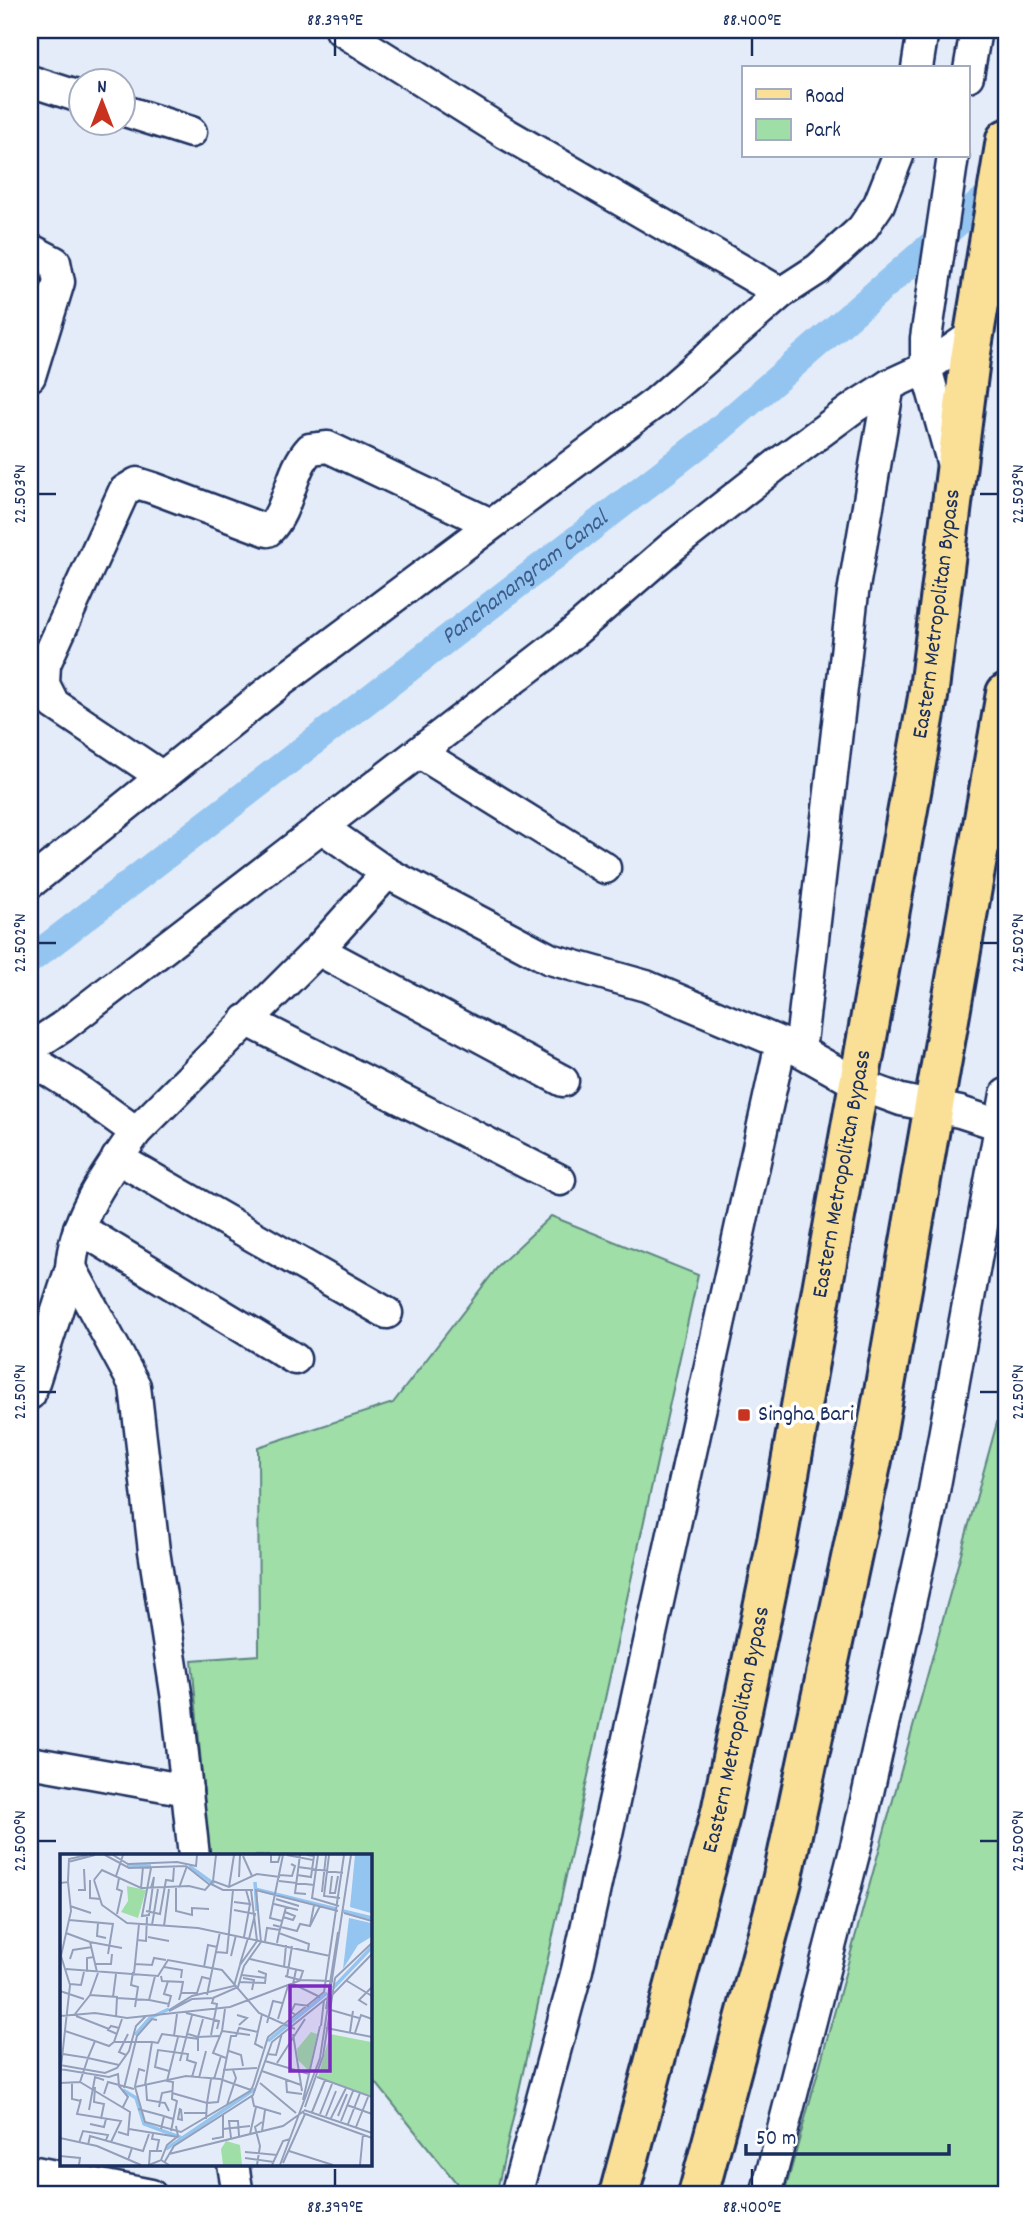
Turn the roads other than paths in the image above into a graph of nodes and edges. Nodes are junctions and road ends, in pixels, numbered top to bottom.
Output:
1 (341, 30) edge
2 (923, 30) edge
3 (976, 30) edge
4 (917, 66) edge
5 (970, 66) edge
6 (30, 81) edge
7 (66, 93) edge
8 (136, 114) edge
9 (191, 132) dead end
10 (1006, 139) edge
11 (897, 158) edge
12 (951, 164) edge
13 (30, 249) edge
14 (781, 293) junction
15 (989, 309) edge
16 (926, 368) junction
17 (30, 376) edge
18 (889, 385) junction
19 (955, 475) junction
20 (491, 524) junction
21 (1006, 693) edge
22 (420, 753) junction
23 (161, 776) junction
24 (321, 827) junction
25 (605, 868) dead end
26 (387, 873) junction
27 (30, 883) edge
28 (318, 950) junction
29 (246, 1020) junction
30 (790, 1047) junction
31 (30, 1048) edge
32 (30, 1059) edge
33 (563, 1081) dead end
34 (860, 1085) junction
35 (1006, 1094) edge
36 (934, 1107) junction
37 (1004, 1126) edge
38 (136, 1132) junction
39 (117, 1158) junction
40 (560, 1180) dead end
41 (79, 1228) junction
42 (71, 1268) junction
43 (387, 1313) dead end
44 (295, 1359) dead end
45 (30, 1394) edge
46 (30, 1762) edge
47 (187, 1790) junction
48 (194, 1854) edge
49 (233, 2166) edge
50 (30, 2171) edge
51 (69, 2172) edge
52 (141, 2194) edge
53 (238, 2195) edge
54 (516, 2195) edge
55 (619, 2195) edge
56 (698, 2195) edge
57 (766, 2195) edge

1 - 14 street
2 - 4 street
3 - 5 street
6 - 7 street
8 - 9 street
10 - 15 main road, Eastern Metropolitan Bypass
11 - 14 street
12 - 16 street
13 - 17 street
14 - 20 street
15 - 16 street
15 - 19 main road, Eastern Metropolitan Bypass
16 - 18 street
16 - 19 street
18 - 22 street
18 - 30 street
19 - 34 main road, Eastern Metropolitan Bypass
20 - 23 street
20 - 23 street
21 - 36 main road
22 - 24 street
22 - 25 street
23 - 27 street
24 - 26 street
24 - 31 street
26 - 28 street
26 - 30 street
28 - 29 street
28 - 33 street
29 - 38 street
29 - 40 street
30 - 34 street
30 - 54 street
32 - 38 street
34 - 36 street
34 - 55 main road, Eastern Metropolitan Bypass
35 - 37 street
36 - 37 street
36 - 56 main road
37 - 57 street
38 - 39 street
39 - 41 street
39 - 43 street
41 - 42 street
41 - 44 street
42 - 45 street
42 - 47 street
46 - 47 street
47 - 48 street
49 - 53 street
50 - 51 street
51 - 52 street

